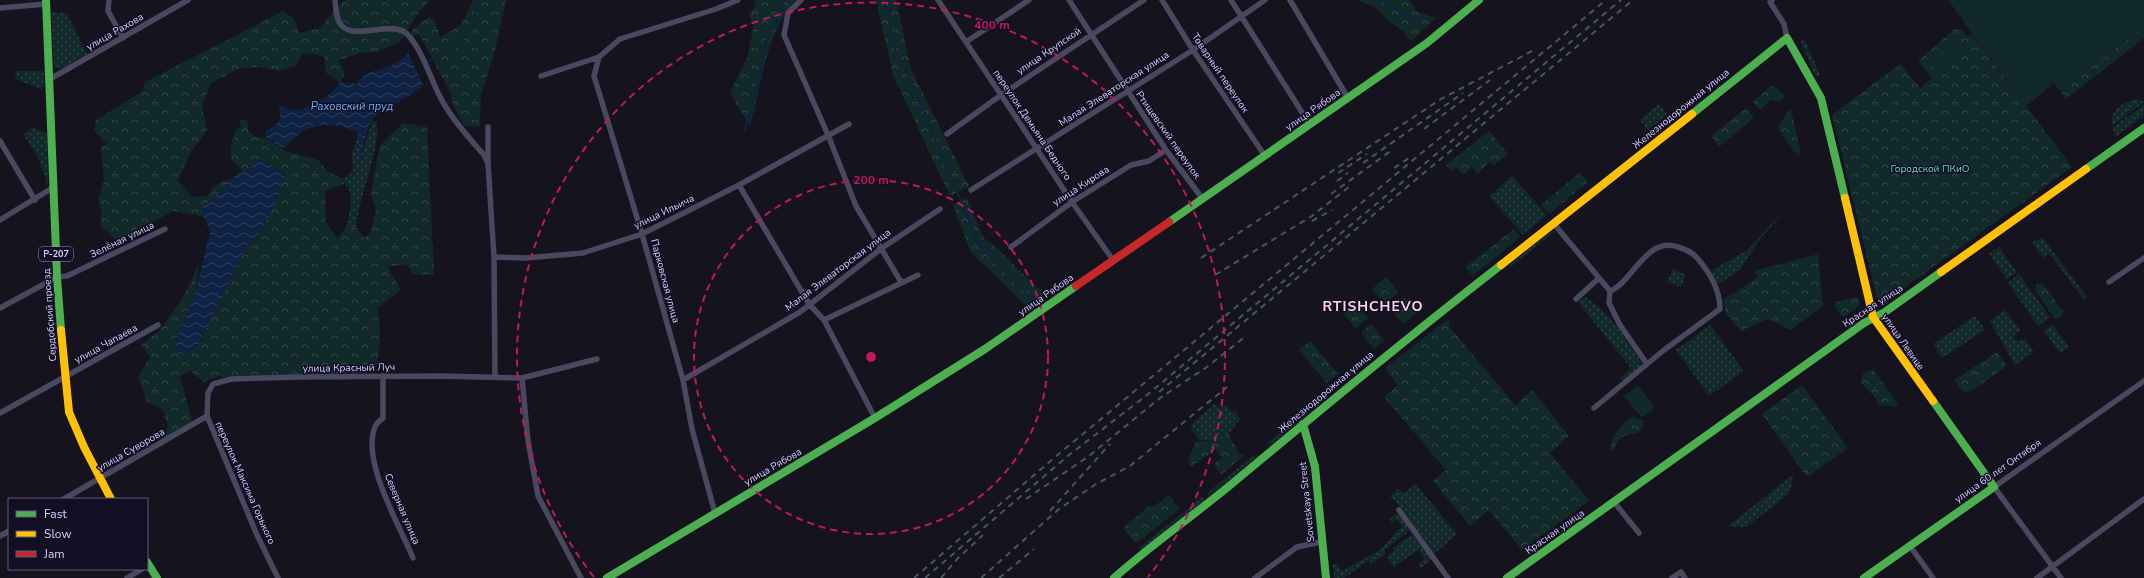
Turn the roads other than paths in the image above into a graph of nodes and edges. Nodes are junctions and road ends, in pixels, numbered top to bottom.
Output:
1 (109, 0) edge
2 (188, 0) edge
3 (335, 0) edge
4 (738, 0) edge
5 (802, 0) edge
6 (938, 0) edge
7 (1029, 0) edge
8 (1069, 0) edge
9 (1144, 0) edge
10 (1162, 0) edge
11 (1231, 0) edge
12 (1265, 0) edge
13 (1290, 0) edge
14 (1479, 0) edge
15 (1772, 0) edge
16 (46, 2) edge
17 (0, 8) edge
18 (1240, 16) junction
19 (1091, 34) junction
20 (122, 38) junction
21 (1787, 38) junction
22 (966, 42) junction
23 (1193, 50) junction
24 (600, 57) junction
25 (541, 76) dead end
26 (50, 79) junction
27 (1127, 92) junction
28 (1001, 95) junction
29 (1348, 98) junction
30 (849, 124) dead end
31 (1310, 125) junction
32 (488, 127) dead end
33 (2144, 130) edge
34 (947, 134) dead end
35 (828, 135) junction
36 (0, 142) edge
37 (1038, 149) junction
38 (1166, 150) junction
39 (1265, 156) junction
40 (488, 164) junction
41 (739, 185) junction
42 (55, 187) junction
43 (971, 190) dead end
44 (1202, 198) junction
45 (35, 200) junction
46 (1072, 202) junction
47 (940, 209) dead end
48 (0, 220) edge
49 (1554, 224) junction
50 (165, 229) dead end
51 (642, 234) junction
52 (1011, 247) dead end
53 (882, 248) junction
54 (494, 257) junction
55 (2144, 258) edge
56 (1113, 260) junction
57 (918, 275) dead end
58 (57, 277) junction
59 (1598, 279) junction
60 (901, 282) junction
61 (2109, 282) dead end
62 (1610, 291) junction
63 (1576, 299) dead end
64 (809, 304) junction
65 (0, 308) edge
66 (1873, 317) junction
67 (824, 320) junction
68 (158, 325) dead end
69 (597, 359) dead end
70 (1647, 364) junction
71 (383, 376) junction
72 (495, 376) junction
73 (65, 378) junction
74 (522, 378) junction
75 (683, 380) junction
76 (2144, 381) edge
77 (208, 392) joint
78 (1594, 408) dead end
79 (0, 413) edge
80 (207, 416) junction
81 (875, 418) junction
82 (1303, 424) junction
83 (99, 478) junction
84 (1994, 487) junction
85 (66, 498) edge
86 (110, 498) edge
87 (2144, 499) edge
88 (1614, 502) junction
89 (1399, 510) dead end
90 (715, 513) junction
91 (1639, 533) dead end
92 (1321, 542) junction
93 (1910, 546) junction
94 (413, 558) dead end
95 (2053, 566) junction
96 (148, 568) edge
97 (140, 570) edge
98 (127, 578) edge
99 (156, 578) edge
100 (278, 578) edge
101 (580, 578) edge
102 (607, 578) edge
103 (1114, 578) edge
104 (1255, 578) edge
105 (1326, 578) edge
106 (1448, 578) edge
107 (1507, 578) edge
108 (1672, 578) edge
109 (1685, 578) edge
110 (1864, 578) edge
111 (1933, 578) edge
112 (2037, 578) edge
113 (2061, 578) edge

1 - 20 street
2 - 20 street, улица Рахова
3 - 40 street
4 - 24 street
5 - 35 street
6 - 22 street, переулок Демьяна Бедного
7 - 22 street
8 - 19 street, Ртищевский переулок
9 - 19 street, улица Крупской
10 - 23 street, Товарный переулок
11 - 18 street
12 - 18 street, Малая Элеваторская улица
13 - 29 street
14 - 29 street, улица Рябова
15 - 21 street
16 - 17 street
16 - 26 street, Сердобский проезд / Р-207
18 - 23 street, Малая Элеваторская улица
18 - 31 street
19 - 27 street, Ртищевский переулок
19 - 28 street, улица Крупской
20 - 26 street, улица Рахова
21 - 49 street, Железнодорожная улица
21 - 66 street, улица Левице
22 - 28 street, переулок Демьяна Бедного
23 - 27 street, Малая Элеваторская улица
23 - 39 street, Товарный переулок
24 - 25 street
24 - 51 street, Парковская улица
26 - 42 street, Сердобский проезд / Р-207
27 - 37 street, Малая Элеваторская улица
27 - 38 street, Ртищевский переулок
28 - 34 street, улица Крупской
28 - 37 street, переулок Демьяна Бедного
29 - 31 street, улица Рябова
30 - 35 street, улица Ильича
31 - 39 street, улица Рябова
32 - 40 street
33 - 66 street, Красная улица
35 - 41 street, улица Ильича
35 - 53 street
36 - 45 street
37 - 43 street, Малая Элеваторская улица
37 - 46 street, переулок Демьяна Бедного
38 - 44 street, Ртищевский переулок
38 - 46 street, улица Кирова
39 - 44 street, улица Рябова
40 - 54 street
41 - 51 street, улица Ильича
41 - 64 street
42 - 45 street
42 - 58 street, Сердобский проезд / Р-207
44 - 56 street, улица Рябова
45 - 48 street
46 - 52 street, улица Кирова
46 - 56 street, переулок Демьяна Бедного
47 - 53 street, Малая Элеваторская улица
49 - 59 street
49 - 82 street, Железнодорожная улица
50 - 58 street, Зелёная улица
51 - 54 street, улица Ильича
51 - 75 street, Парковская улица
53 - 60 street
53 - 64 street, Малая Элеваторская улица
54 - 72 street
55 - 61 street
56 - 81 street, улица Рябова
57 - 60 street
58 - 65 street, Зелёная улица
58 - 73 street, Сердобский проезд / Р-207
59 - 62 street
59 - 63 street
60 - 67 street
62 - 70 street
62 - 70 street
64 - 67 street
64 - 75 street, Малая Элеваторская улица
66 - 84 street, улица Левице
66 - 88 street, Красная улица
67 - 81 street
68 - 73 street, улица Чапаева
69 - 74 street, улица Красный Луч
70 - 78 street
71 - 72 street, улица Красный Луч
71 - 77 street, улица Красный Луч
71 - 94 street, Северная улица
72 - 74 street, улица Красный Луч
73 - 79 street, улица Чапаева
73 - 83 street, Сердобский проезд / Р-207
74 - 101 street
75 - 90 street, Парковская улица
76 - 84 street, улица 60 лет Октября
77 - 80 street, переулок Максима Горького
80 - 83 street, улица Суворова
80 - 100 street, переулок Максима Горького
81 - 90 street, улица Рябова
82 - 92 street, Sovetskaya Street
82 - 103 street, Железнодорожная улица
83 - 85 street, улица Суворова
83 - 86 street, Сердобский проезд / Р-207
84 - 93 street, улица 60 лет Октября
84 - 95 street, улица Левице
87 - 95 street
88 - 91 street
88 - 107 street, Красная улица
89 - 106 street
90 - 102 street, улица Рябова
92 - 104 street
92 - 105 street, Sovetskaya Street
93 - 110 street, улица 60 лет Октября
93 - 111 street
95 - 112 street
95 - 113 street, улица Левице
96 - 99 street
97 - 98 street
108 - 109 street

